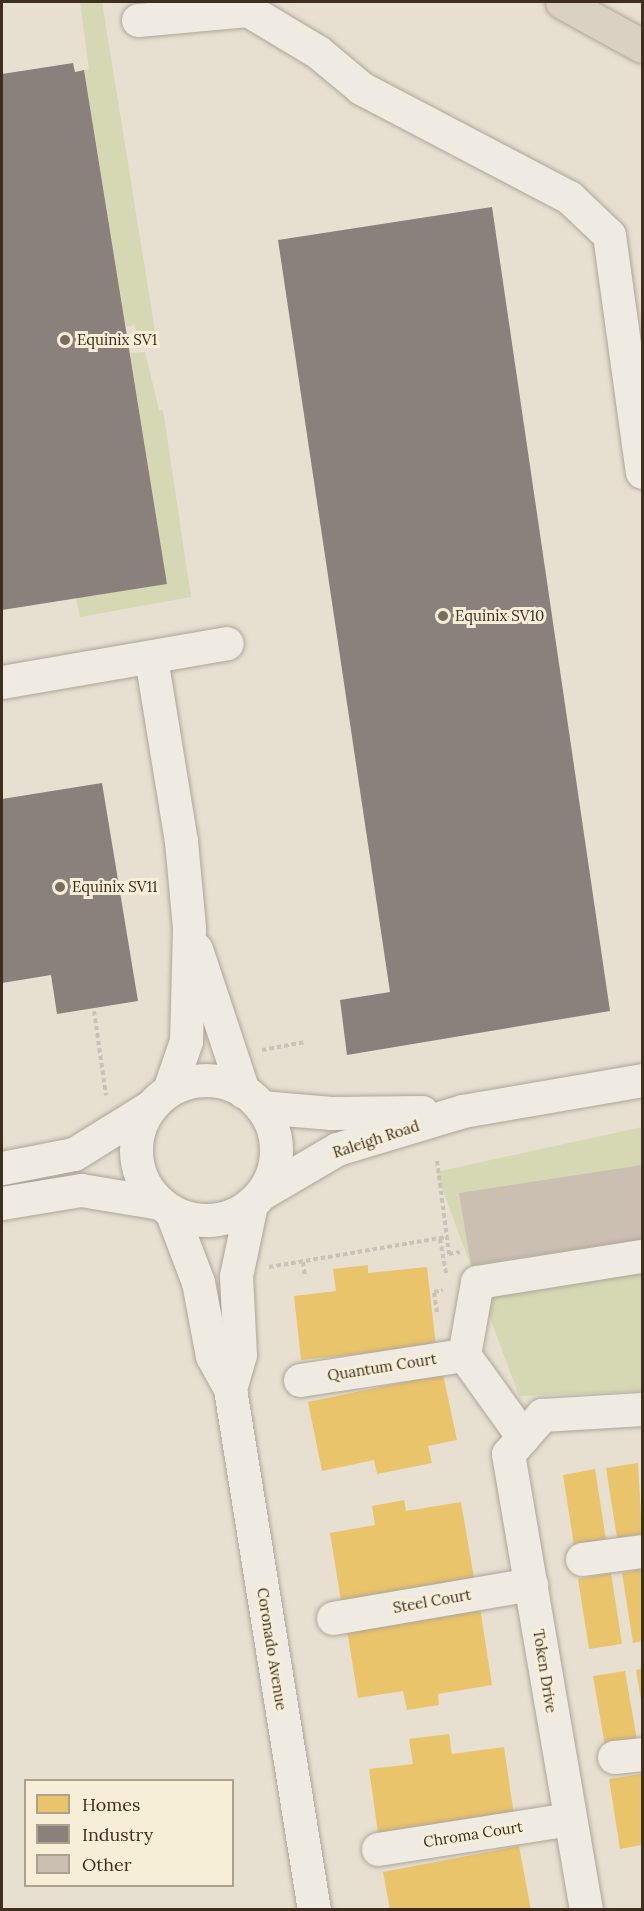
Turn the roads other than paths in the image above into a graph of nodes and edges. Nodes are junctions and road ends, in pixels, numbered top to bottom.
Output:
1 (562, 2) edge
2 (138, 20) dead end
3 (642, 46) edge
4 (642, 472) edge
5 (227, 643) dead end
6 (151, 658) junction
7 (2, 682) edge
8 (189, 928) junction
9 (642, 1080) edge
10 (160, 1098) junction
11 (252, 1099) junction
12 (463, 1111) junction
13 (2, 1168) edge
14 (256, 1198) junction
15 (2, 1203) edge
16 (165, 1207) junction
17 (642, 1256) edge
18 (464, 1354) junction
19 (300, 1380) dead end
20 (230, 1389) junction
21 (642, 1409) edge
22 (523, 1437) junction
23 (642, 1551) edge
24 (582, 1559) dead end
25 (531, 1584) junction
26 (333, 1618) dead end
27 (569, 1819) junction
28 (378, 1849) dead end
29 (314, 1910) edge
30 (586, 1910) edge

1 - 3 highway
2 - 4 street
5 - 6 street
6 - 7 street
6 - 8 street
8 - 10 street
8 - 11 street
9 - 12 street, Raleigh Road
10 - 11 street
10 - 13 street
10 - 16 street
11 - 12 street, Raleigh Road
11 - 14 street
12 - 14 street, Raleigh Road
14 - 16 street
14 - 20 street, Coronado Avenue
15 - 16 street
16 - 20 street, Coronado Avenue
17 - 18 street
18 - 19 street, Quantum Court
18 - 22 street
20 - 29 street, Coronado Avenue
21 - 22 street
22 - 25 street, Token Drive
23 - 24 street
25 - 26 street, Steel Court
25 - 27 street, Token Drive
27 - 28 street, Chroma Court
27 - 30 street, Token Drive

